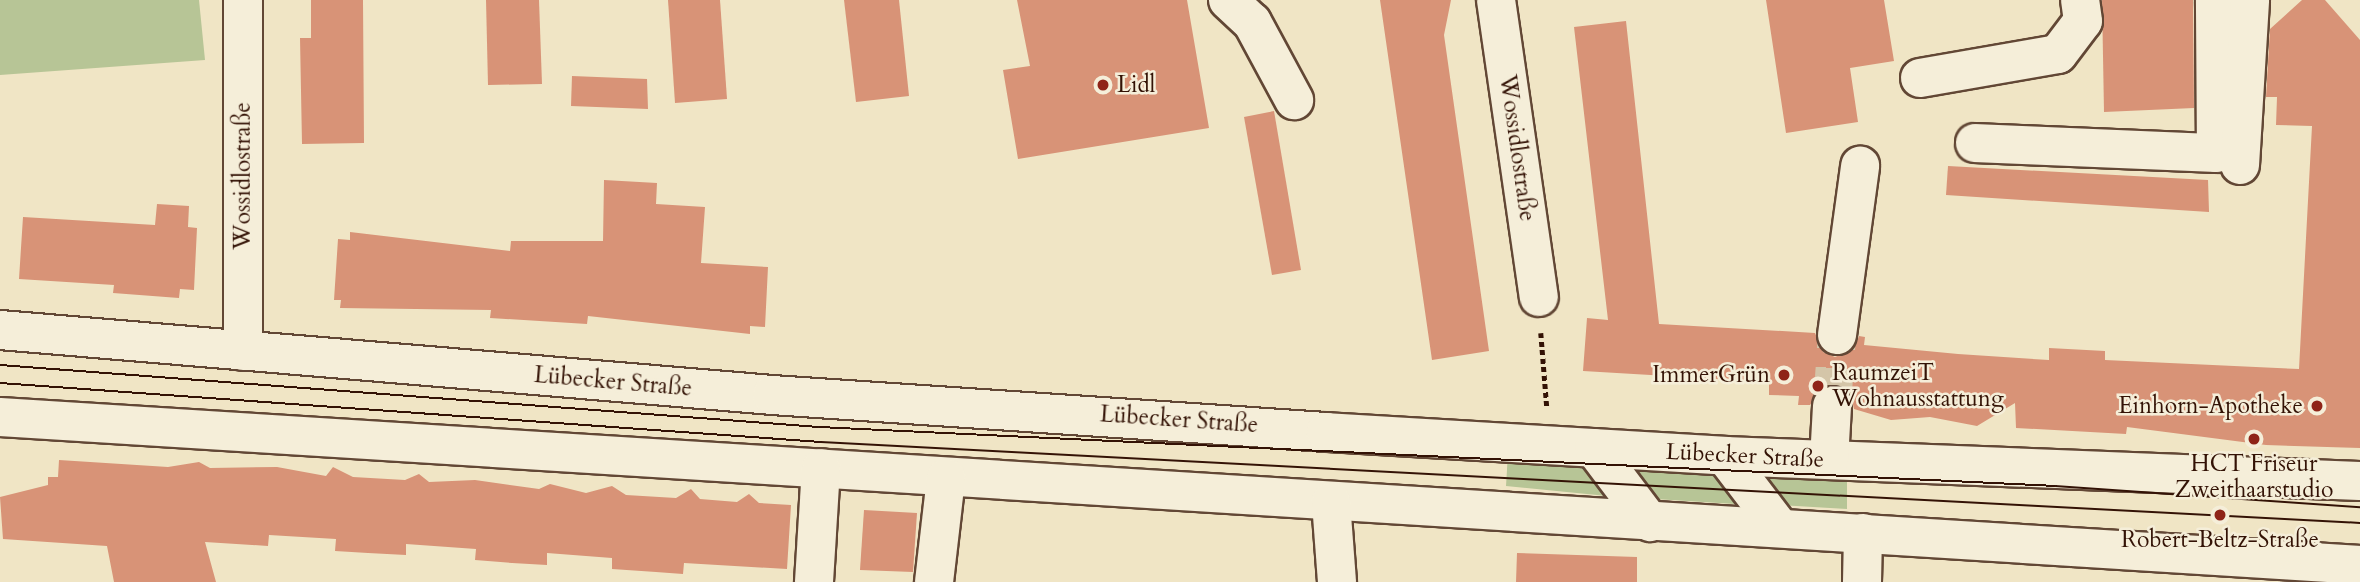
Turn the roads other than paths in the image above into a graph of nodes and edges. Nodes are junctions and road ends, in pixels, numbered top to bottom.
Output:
1 (243, 0) edge
2 (1228, 0) edge
3 (1496, 0) edge
4 (2080, 0) edge
5 (2215, 0) edge
6 (2250, 0) edge
7 (1920, 78) dead end
8 (1294, 100) dead end
9 (1975, 144) dead end
10 (2240, 165) dead end
11 (1860, 166) dead end
12 (1539, 297) road end
13 (0, 330) edge
14 (1837, 335) tunnel mouth
15 (243, 351) junction
16 (1832, 406) tunnel mouth
17 (0, 417) edge
18 (1594, 448) junction
19 (1726, 456) junction
20 (1829, 460) junction
21 (821, 468) junction
22 (946, 478) junction
23 (2360, 481) edge
24 (1331, 502) junction
25 (1650, 522) junction
26 (1779, 527) junction
27 (1863, 533) junction
28 (2360, 565) edge
29 (2106, 566) edge
30 (814, 582) edge
31 (934, 582) edge
32 (1337, 582) edge
33 (1862, 582) edge

1 - 15 street, Wossidlostraße
2 - 8 street
3 - 12 street, Wossidlostraße
4 - 7 street
5 - 9 street
6 - 10 street
11 - 14 street
13 - 15 street, Lübecker Straße
15 - 18 street, Lübecker Straße
16 - 20 street
17 - 21 street
18 - 19 street, Lübecker Straße
18 - 25 street
19 - 20 street, Lübecker Straße
19 - 26 street
20 - 23 street, Lübecker Straße
21 - 22 street
21 - 30 street
22 - 24 street
22 - 31 street
24 - 25 street
24 - 32 street
25 - 26 street
26 - 27 street
27 - 29 street
27 - 33 street
28 - 29 street

